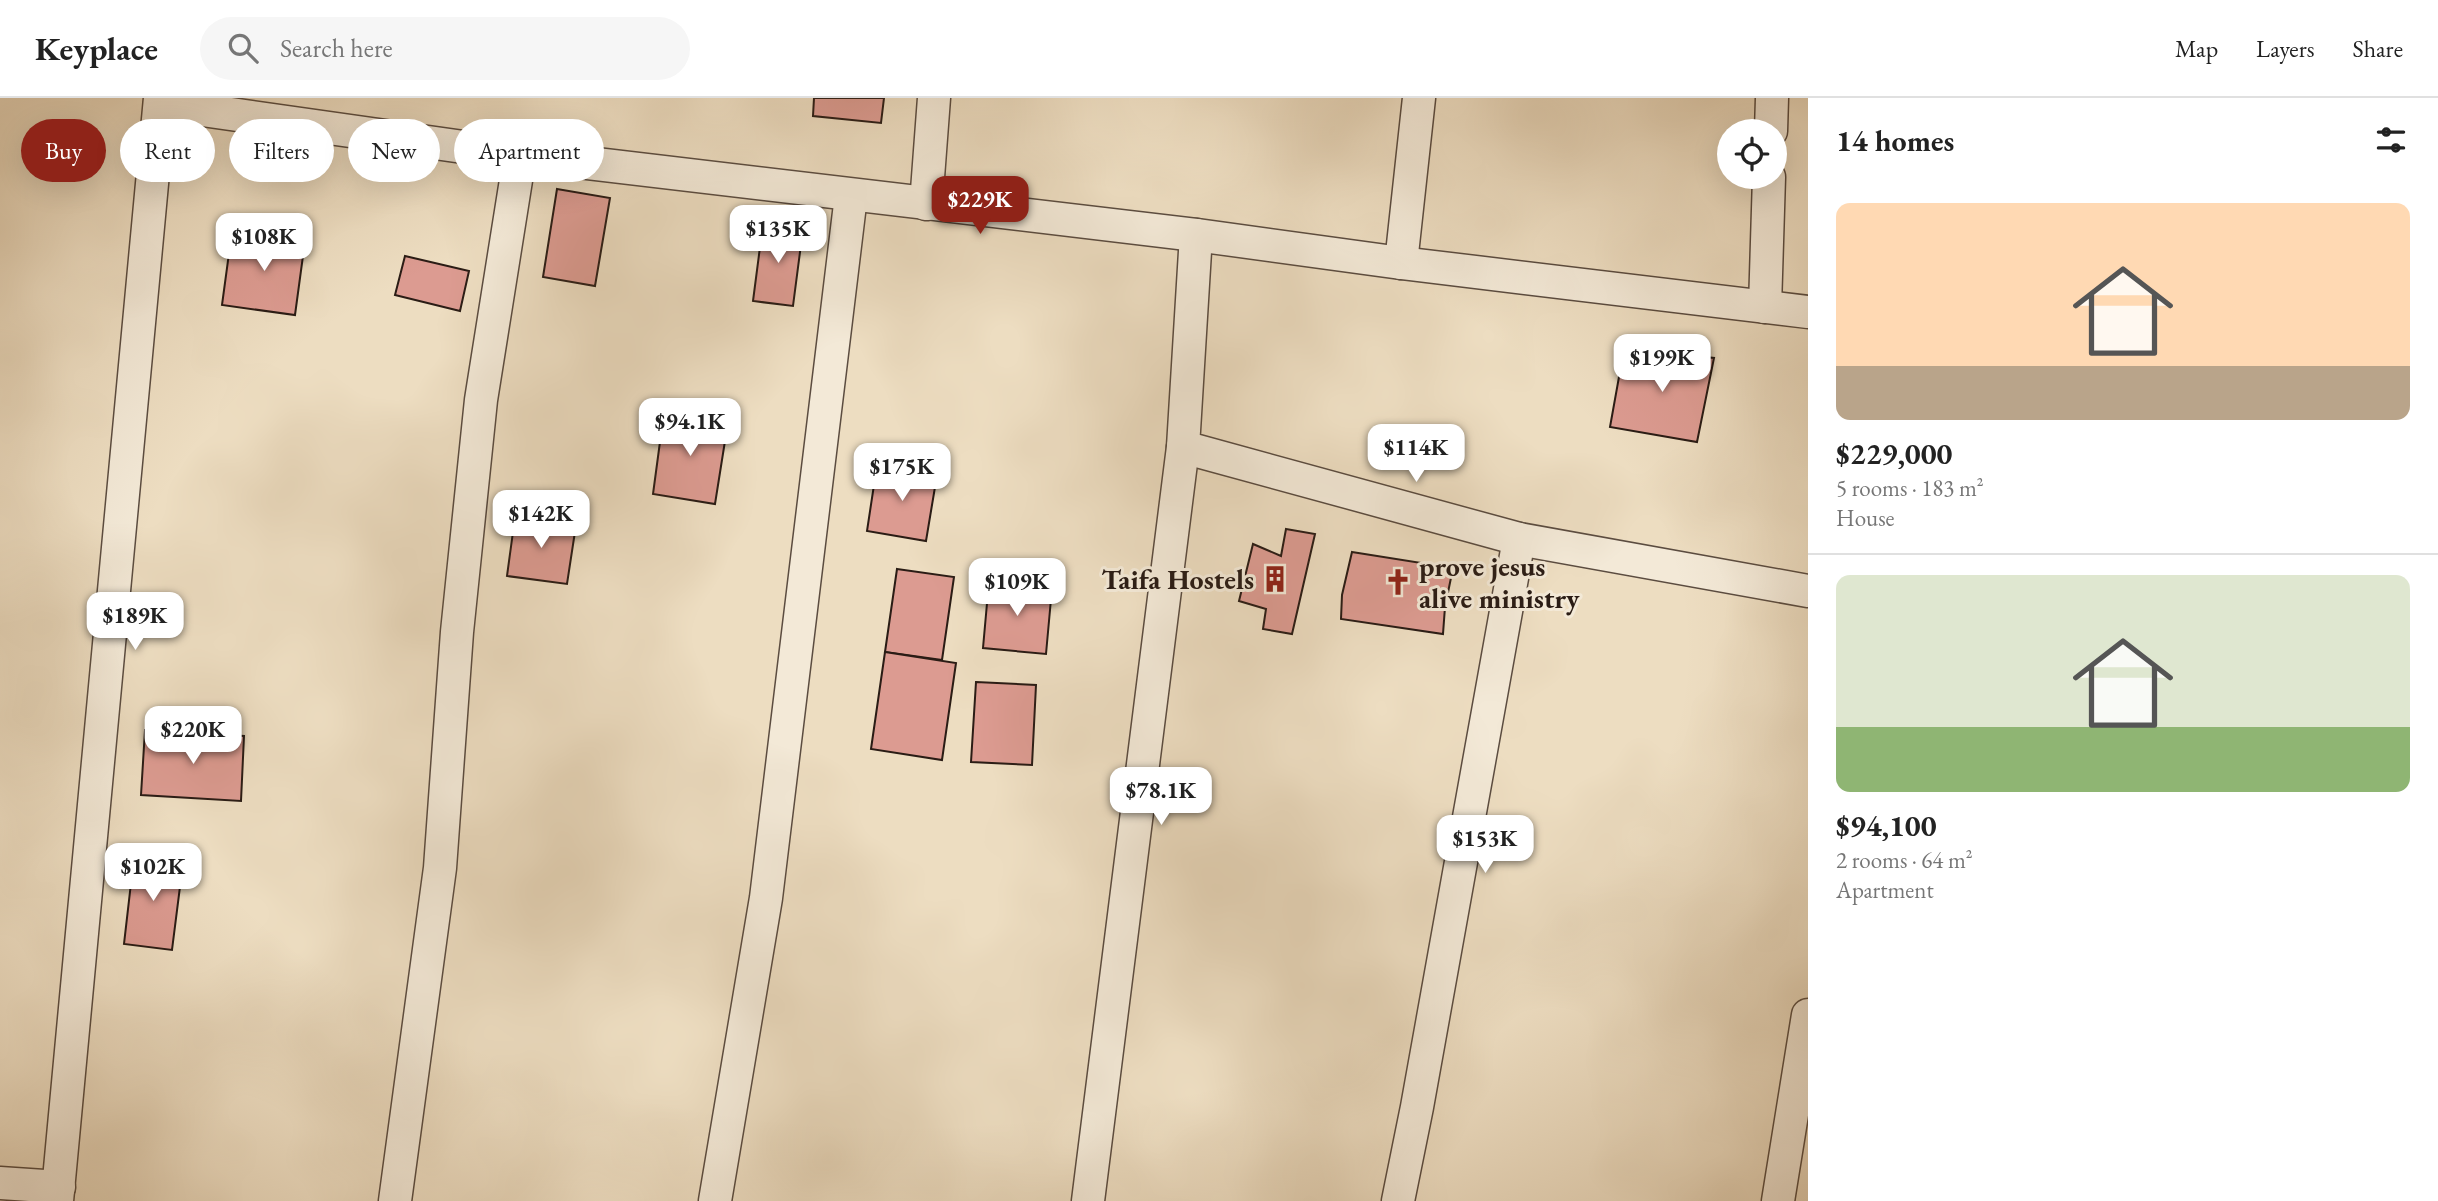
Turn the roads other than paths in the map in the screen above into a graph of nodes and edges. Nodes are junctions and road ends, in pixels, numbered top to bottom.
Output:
1 (934, 98) edge
2 (1419, 98) edge
3 (1772, 98) edge
4 (160, 101) edge
5 (1771, 119) edge
6 (454, 145) edge
7 (604, 165) edge
8 (516, 182) edge
9 (1769, 189) edge
10 (851, 196) junction
11 (926, 204) junction
12 (1196, 235) junction
13 (1401, 262) junction
14 (1765, 307) junction
15 (1808, 312) edge
16 (1182, 447) junction
17 (1519, 539) junction
18 (1808, 591) edge
19 (1808, 1015) edge
20 (0, 1183) edge
21 (58, 1194) edge
22 (395, 1201) edge
23 (715, 1201) edge
24 (1088, 1201) edge
25 (1398, 1201) edge
26 (1778, 1201) edge

1 - 11 street
2 - 13 street
3 - 5 street
4 - 6 street
4 - 21 street
7 - 10 street
8 - 22 street
9 - 14 street
10 - 11 street
10 - 23 street
11 - 12 street
12 - 13 street
12 - 16 street
13 - 14 street
14 - 15 street
16 - 17 street
16 - 24 street
17 - 18 street
17 - 25 street
19 - 26 street
20 - 21 street

